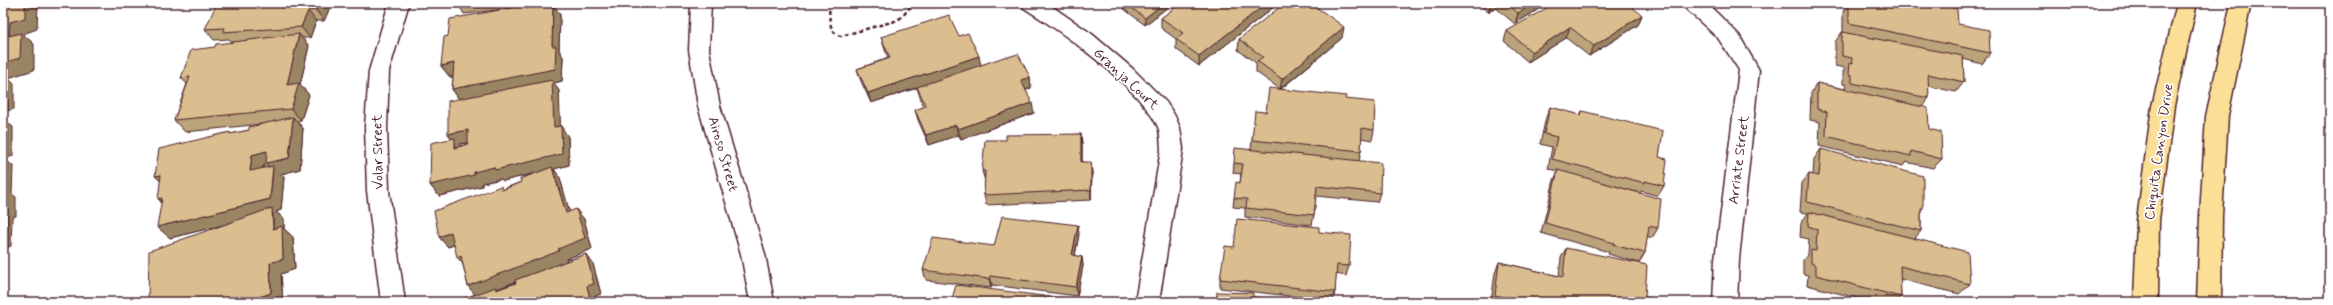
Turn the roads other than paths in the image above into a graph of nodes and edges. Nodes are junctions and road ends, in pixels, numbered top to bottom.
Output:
1 (399, 3) edge
2 (701, 3) edge
3 (1031, 3) edge
4 (1692, 3) edge
5 (2187, 3) edge
6 (2241, 3) edge
7 (393, 302) edge
8 (762, 302) edge
9 (1147, 302) edge
10 (1724, 302) edge
11 (2146, 302) edge
12 (2210, 302) edge

1 - 7 street, Volar Street
2 - 8 street, Airoso Street
3 - 9 street, Granja Court
4 - 10 street, Arriate Street
5 - 11 main road, Chiquita Canyon Drive
6 - 12 main road

